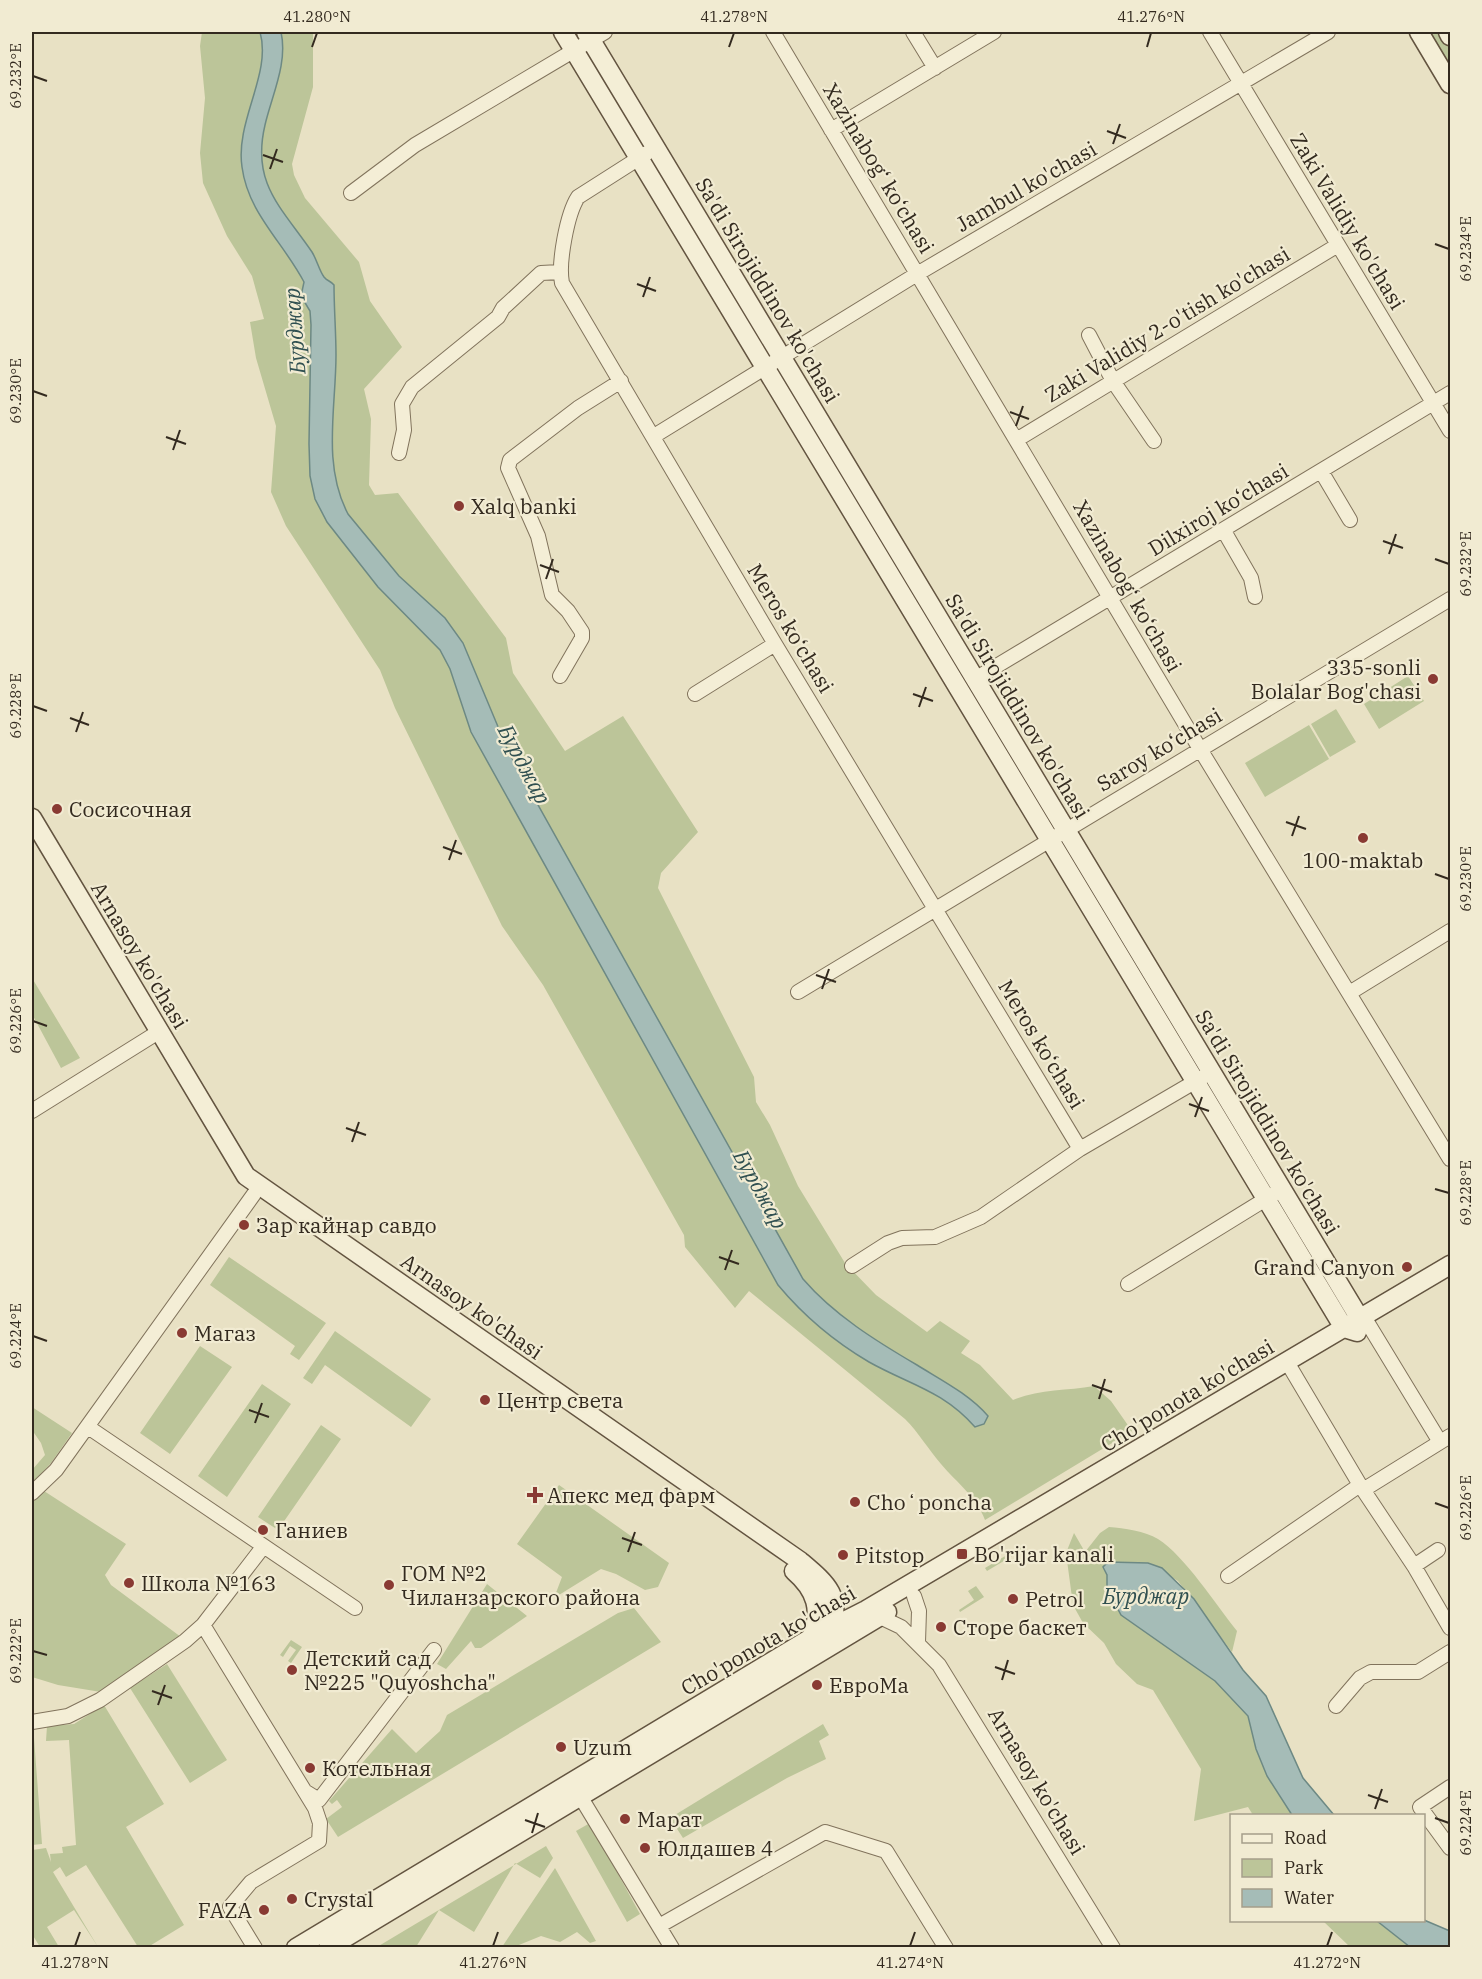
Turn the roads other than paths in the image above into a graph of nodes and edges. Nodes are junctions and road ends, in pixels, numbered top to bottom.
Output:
1 (563, 32) edge
2 (773, 32) edge
3 (913, 32) edge
4 (994, 32) edge
5 (1210, 32) edge
6 (1328, 32) edge
7 (1419, 32) edge
8 (1448, 32) edge
9 (594, 34) edge
10 (1450, 36) edge
11 (574, 51) junction
12 (935, 68) junction
13 (1241, 84) junction
14 (1450, 84) edge
15 (831, 130) junction
16 (656, 148) junction
17 (639, 158) junction
18 (351, 193) dead end
19 (1338, 245) junction
20 (560, 272) junction
21 (917, 274) junction
22 (1089, 335) dead end
23 (783, 358) junction
24 (766, 368) junction
25 (621, 381) junction
26 (1113, 381) junction
27 (1450, 393) edge
28 (1434, 402) junction
29 (1450, 431) edge
30 (654, 436) junction
31 (1018, 439) junction
32 (1154, 441) dead end
33 (399, 453) dead end
34 (1322, 471) junction
35 (1350, 520) dead end
36 (1224, 531) junction
37 (1110, 597) junction
38 (1254, 597) dead end
39 (1450, 599) edge
40 (775, 644) junction
41 (560, 676) dead end
42 (975, 679) junction
43 (695, 694) dead end
44 (1200, 749) junction
45 (32, 818) edge
46 (1066, 830) junction
47 (1050, 839) junction
48 (32, 841) edge
49 (936, 908) junction
50 (1450, 931) edge
51 (798, 992) dead end
52 (1351, 992) junction
53 (155, 1034) junction
54 (1212, 1072) junction
55 (1196, 1081) junction
56 (32, 1110) edge
57 (1080, 1149) junction
58 (1450, 1159) edge
59 (1282, 1189) junction
60 (257, 1190) junction
61 (1266, 1198) junction
62 (1450, 1265) edge
63 (852, 1266) dead end
64 (1450, 1276) edge
65 (1128, 1284) dead end
66 (1359, 1324) junction
67 (481, 1346) junction
68 (1290, 1366) junction
69 (88, 1427) junction
70 (1445, 1439) edge
71 (1361, 1488) junction
72 (32, 1493) edge
73 (1043, 1513) junction
74 (263, 1547) junction
75 (1438, 1550) dead end
76 (1414, 1566) junction
77 (1228, 1576) dead end
78 (808, 1584) junction
79 (832, 1595) junction
80 (914, 1596) junction
81 (356, 1608) dead end
82 (873, 1613) junction
83 (203, 1625) junction
84 (831, 1627) junction
85 (1450, 1628) edge
86 (918, 1642) junction
87 (815, 1645) junction
88 (434, 1650) dead end
89 (1450, 1652) edge
90 (1336, 1706) dead end
91 (32, 1722) edge
92 (1450, 1787) edge
93 (576, 1789) junction
94 (317, 1804) junction
95 (1450, 1848) edge
96 (659, 1926) junction
97 (255, 1947) edge
98 (296, 1947) edge
99 (328, 1947) edge
100 (672, 1947) edge
101 (946, 1947) edge
102 (1113, 1947) edge

1 - 11 main road, Sa'di Sirojiddinov ko'chasi
2 - 15 street, Xazinabog‘ ko‘chasi
3 - 12 street
4 - 12 street
5 - 13 street, Zaki Validiy ko'chasi
6 - 13 street, Jambul ko'chasi
7 - 14 main road
8 - 10 main road
9 - 11 street
9 - 16 main road, Sa'di Sirojiddinov ko'chasi
11 - 17 main road, Sa'di Sirojiddinov ko'chasi
11 - 18 street
12 - 15 street
13 - 19 street, Zaki Validiy ko'chasi
13 - 21 street, Jambul ko'chasi
15 - 21 street, Xazinabog‘ ko‘chasi
16 - 17 street
16 - 23 main road, Sa'di Sirojiddinov ko'chasi
17 - 20 street
17 - 24 main road, Sa'di Sirojiddinov ko'chasi
19 - 26 street, Zaki Validiy 2-o'tish ko'chasi
19 - 28 street, Zaki Validiy ko'chasi
20 - 25 street, Meros ko‘chasi
20 - 33 street
21 - 23 street, Jambul ko'chasi
21 - 31 street, Xazinabog‘ ko‘chasi
22 - 26 street
23 - 24 street, Jambul ko'chasi
23 - 42 main road, Sa'di Sirojiddinov ko'chasi
24 - 30 street, Jambul ko'chasi
24 - 47 main road, Sa'di Sirojiddinov ko'chasi
25 - 30 street, Meros ko‘chasi
25 - 41 street
26 - 31 street, Zaki Validiy 2-o'tish ko'chasi
26 - 32 street
27 - 28 street, Dilxiroj ko‘chasi
28 - 29 street, Zaki Validiy ko'chasi
28 - 34 street, Dilxiroj ko‘chasi
30 - 40 street, Meros ko‘chasi
31 - 37 street, Xazinabog‘ ko‘chasi
34 - 35 street
34 - 36 street, Dilxiroj ko‘chasi
36 - 37 street, Dilxiroj ko‘chasi
36 - 38 street
37 - 42 street, Dilxiroj ko‘chasi
37 - 44 street, Xazinabog‘ ko‘chasi
39 - 44 street, Saroy ko‘chasi
40 - 43 street
40 - 49 street, Meros ko‘chasi
42 - 46 main road, Sa'di Sirojiddinov ko'chasi
44 - 46 street, Saroy ko‘chasi
44 - 52 street, Xazinabog‘ ko‘chasi
45 - 53 main road, Arnasoy ko'chasi
46 - 47 street, Saroy ko‘chasi
46 - 54 main road, Sa'di Sirojiddinov ko'chasi
47 - 49 street, Saroy ko‘chasi
47 - 55 main road, Sa'di Sirojiddinov ko'chasi
48 - 53 main road, Arnasoy ko'chasi
49 - 51 street, Saroy ko‘chasi
49 - 57 street, Meros ko‘chasi
50 - 52 street
52 - 58 street, Xazinabog‘ ko‘chasi
53 - 56 street
53 - 60 main road, Arnasoy ko'chasi
54 - 55 street
54 - 59 main road, Sa'di Sirojiddinov ko'chasi
55 - 57 street
55 - 61 main road, Sa'di Sirojiddinov ko'chasi
57 - 63 street
59 - 61 street
59 - 66 main road, Sa'di Sirojiddinov ko'chasi
60 - 67 main road, Arnasoy ko'chasi
60 - 69 street
61 - 65 street
61 - 66 main road, Sa'di Sirojiddinov ko'chasi
62 - 66 main road, Cho'ponota ko'chasi
64 - 66 main road, Cho'ponota ko'chasi
66 - 68 main road, Cho'ponota ko'chasi
66 - 70 street
67 - 78 main road, Arnasoy ko'chasi
67 - 79 main road, Arnasoy ko'chasi
68 - 71 street
68 - 73 main road, Cho'ponota ko'chasi
69 - 72 street
69 - 74 street
70 - 71 street
71 - 76 street
71 - 77 street
73 - 80 main road, Cho'ponota ko'chasi
73 - 82 main road, Cho'ponota ko'chasi
74 - 81 street
74 - 83 street
75 - 76 street
76 - 85 street
78 - 79 main road, Arnasoy ko'chasi
78 - 87 main road
79 - 82 main road, Arnasoy ko'chasi
79 - 84 main road
80 - 82 main road, Cho'ponota ko'chasi
80 - 86 street
82 - 84 main road, Cho'ponota ko'chasi
82 - 86 street, Arnasoy ko'chasi
82 - 87 main road, Cho'ponota ko'chasi
83 - 91 street
83 - 94 street
84 - 87 main road
86 - 102 street, Arnasoy ko'chasi
87 - 93 main road, Cho'ponota ko'chasi
88 - 94 street
89 - 90 street
92 - 95 street
93 - 96 street
93 - 98 main road, Cho'ponota ko'chasi
93 - 99 main road, Cho'ponota ko'chasi
94 - 97 street
96 - 100 street
96 - 101 street

